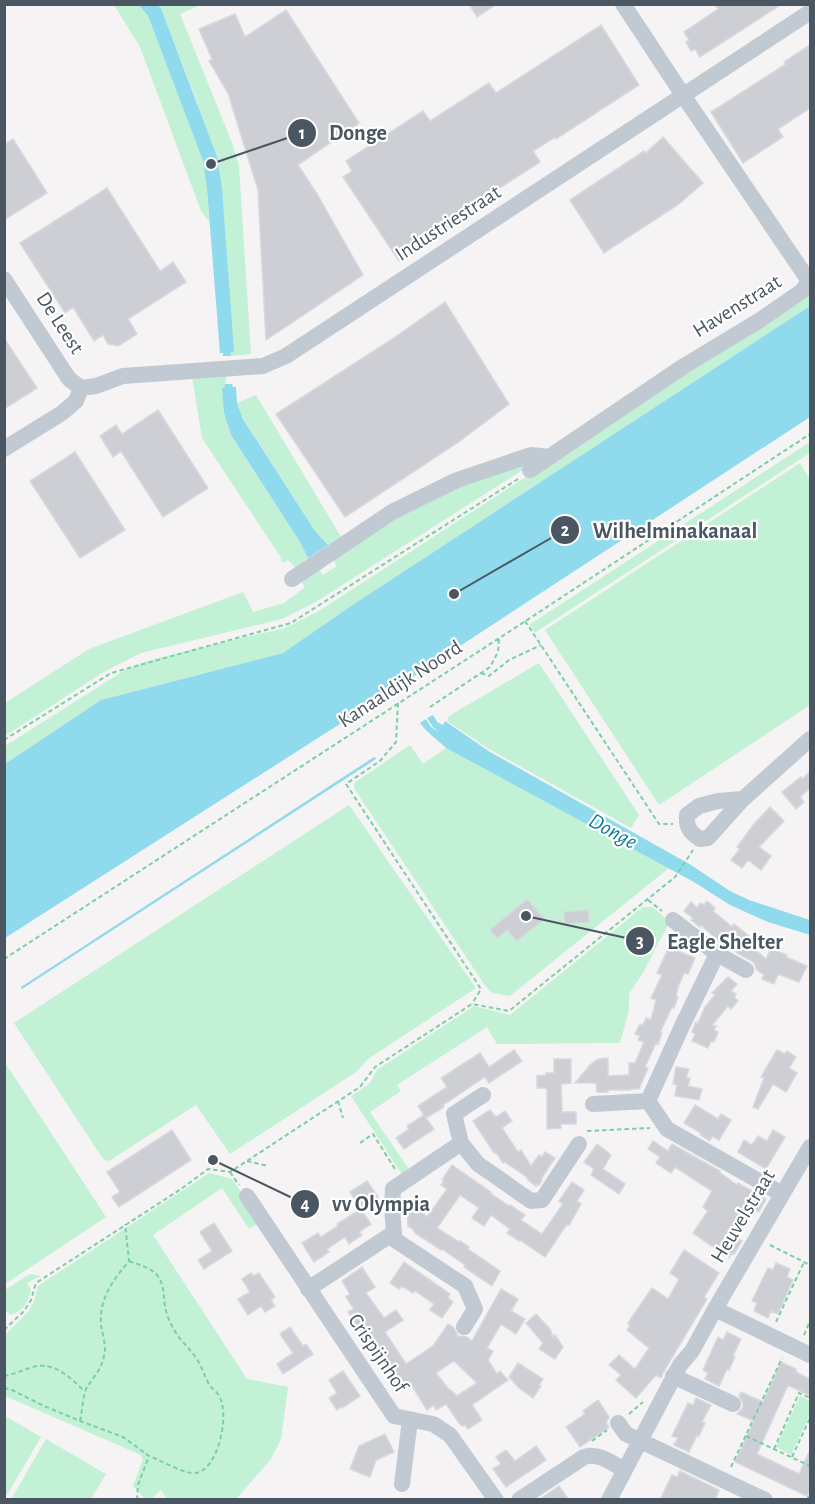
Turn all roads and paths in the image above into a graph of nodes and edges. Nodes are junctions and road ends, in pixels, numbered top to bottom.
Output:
1 (623, 4) edge
2 (810, 12) edge
3 (682, 95) junction
4 (4, 279) edge
5 (81, 388) junction
6 (810, 434) edge
7 (4, 449) edge
8 (550, 457) junction
9 (530, 470) joint
10 (292, 579) dead end
11 (525, 621) junction
12 (499, 638) junction
13 (541, 645) junction
14 (482, 673) junction
15 (398, 703) junction
16 (430, 707) dead end
17 (810, 739) edge
18 (4, 740) edge
19 (743, 799) junction
20 (686, 824) junction
21 (689, 857) dead end
22 (648, 900) junction
23 (673, 920) joint
24 (717, 954) junction
25 (4, 959) edge
26 (746, 970) dead end
27 (472, 1004) junction
28 (483, 1095) dead end
29 (338, 1101) junction
30 (648, 1101) junction
31 (593, 1104) dead end
32 (343, 1118) dead end
33 (659, 1118) junction
34 (360, 1143) dead end
35 (461, 1143) junction
36 (579, 1144) joint
37 (810, 1147) edge
38 (247, 1161) junction
39 (268, 1166) dead end
40 (404, 1182) junction
41 (783, 1194) junction
42 (247, 1196) dead end
43 (125, 1224) junction
44 (389, 1236) junction
45 (757, 1238) junction
46 (129, 1261) junction
47 (804, 1262) junction
48 (810, 1265) edge
49 (308, 1289) junction
50 (715, 1309) junction
51 (464, 1327) dead end
52 (4, 1330) edge
53 (770, 1336) junction
54 (788, 1344) junction
55 (810, 1355) edge
56 (4, 1376) edge
57 (673, 1376) junction
58 (4, 1388) edge
59 (84, 1391) junction
60 (810, 1398) edge
61 (733, 1404) dead end
62 (810, 1418) edge
63 (410, 1420) junction
64 (80, 1421) junction
65 (618, 1423) dead end
66 (746, 1436) junction
67 (639, 1441) junction
68 (774, 1449) junction
69 (150, 1455) junction
70 (792, 1457) junction
71 (810, 1466) edge
72 (624, 1470) junction
73 (725, 1481) junction
74 (402, 1484) dead end
75 (810, 1492) edge
76 (137, 1500) edge
77 (496, 1500) edge
78 (519, 1500) edge
79 (609, 1500) edge
80 (765, 1500) edge
81 (807, 1500) edge

1 - 3 street
2 - 3 street, Industriestraat
3 - 5 street, Industriestraat
3 - 8 street, Havenstraat
4 - 5 street, De Leest
5 - 7 street
6 - 11 path, Kanaaldijk Noord
8 - 9 street, Havenstraat
8 - 10 street
9 - 18 path
11 - 12 path, Kanaaldijk Noord
11 - 13 path
12 - 14 path
12 - 15 path, Kanaaldijk Noord
13 - 14 path
13 - 20 path
14 - 16 path
15 - 25 path, Kanaaldijk Noord
15 - 27 path
17 - 19 street
19 - 20 street
19 - 20 street
21 - 22 path
22 - 23 path
22 - 27 path
23 - 24 street
24 - 26 street
24 - 30 street
27 - 29 path
28 - 35 street
29 - 32 path
29 - 38 path
30 - 31 street
30 - 33 street
33 - 36 path
33 - 41 street
34 - 40 path
35 - 36 street
35 - 40 street
37 - 41 street, Heuvelstraat
38 - 39 path
38 - 43 path
40 - 44 street
41 - 45 street, Heuvelstraat
42 - 49 street, Crispijnhof
43 - 46 path
43 - 52 path
44 - 49 street
44 - 51 street
45 - 47 path
45 - 50 street, Heuvelstraat
46 - 59 path
46 - 69 path
47 - 48 path
47 - 53 path
49 - 63 street, Crispijnhof
50 - 53 street
50 - 57 street, Heuvelstraat
53 - 54 street
54 - 55 street
54 - 66 path
56 - 59 path
57 - 61 street
57 - 67 street, Heuvelstraat
58 - 64 path
59 - 64 path
60 - 68 path
62 - 70 path
63 - 74 street
63 - 77 street, Crispijnhof
64 - 69 path
65 - 67 street
66 - 68 path
66 - 73 path
67 - 72 street, Heuvelstraat
67 - 73 street
68 - 70 path
69 - 76 path
70 - 71 path
72 - 78 street
72 - 79 street, Heuvelstraat
73 - 80 street
75 - 81 path

